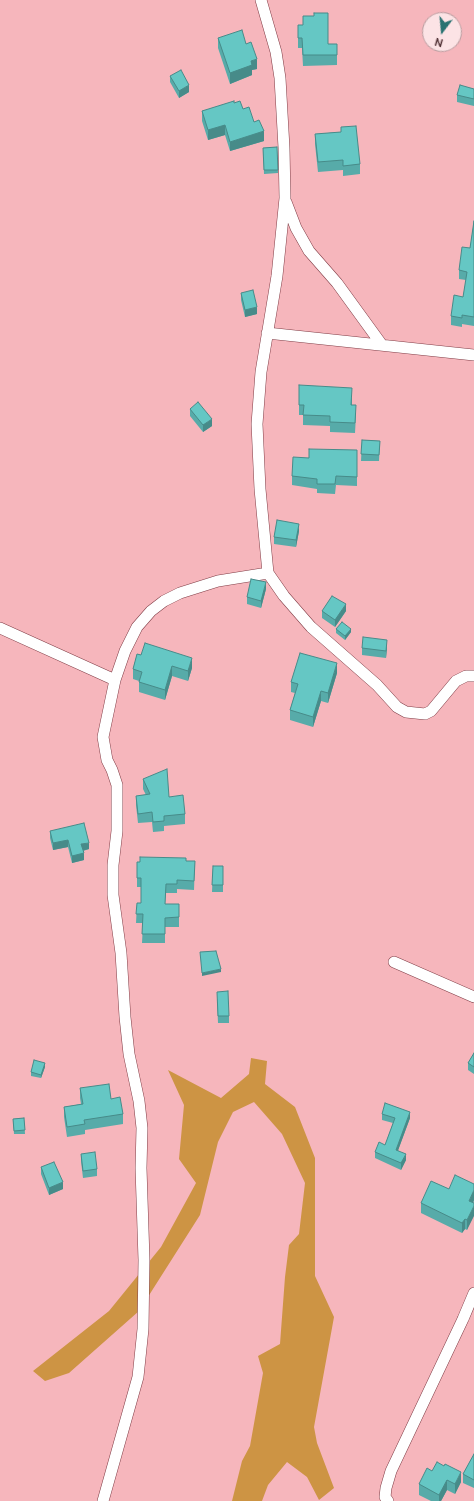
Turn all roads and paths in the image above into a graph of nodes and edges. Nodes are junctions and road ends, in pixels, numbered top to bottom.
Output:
1 (261, 0) edge
2 (285, 198) junction
3 (268, 333) junction
4 (382, 345) junction
5 (474, 355) edge
6 (268, 573) junction
7 (0, 628) edge
8 (474, 676) edge
9 (115, 680) junction
10 (394, 962) dead end
11 (474, 997) edge
12 (474, 1293) edge
13 (103, 1501) edge
14 (388, 1501) edge

1 - 2 street
2 - 3 street
2 - 4 street
3 - 4 street
3 - 6 street
4 - 5 street
6 - 8 street
6 - 9 street
7 - 9 street
9 - 13 street
10 - 11 street
12 - 14 street

